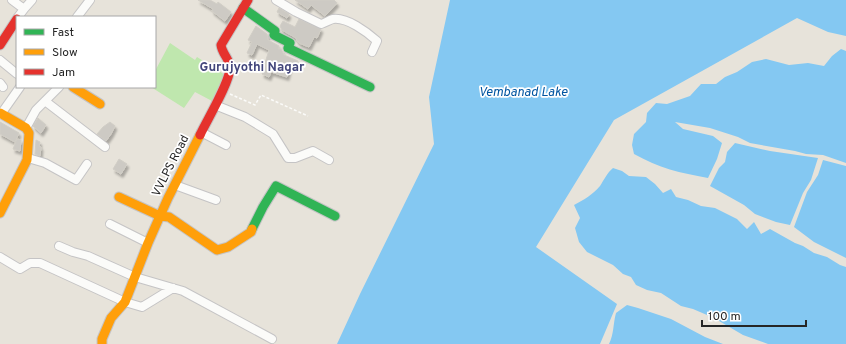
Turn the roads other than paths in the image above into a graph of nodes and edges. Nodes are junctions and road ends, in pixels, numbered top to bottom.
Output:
1 (12, 0) edge
2 (32, 0) edge
3 (90, 0) edge
4 (248, 0) edge
5 (276, 0) edge
6 (24, 8) junction
7 (243, 8) junction
8 (19, 16) edge
9 (78, 16) edge
10 (16, 21) edge
11 (0, 46) edge
12 (372, 52) dead end
13 (0, 60) edge
14 (16, 73) edge
15 (370, 87) dead end
16 (19, 88) edge
17 (58, 88) edge
18 (75, 88) edge
19 (45, 101) junction
20 (100, 104) dead end
21 (215, 105) junction
22 (1, 114) edge
23 (26, 128) junction
24 (201, 132) junction
25 (226, 145) dead end
26 (105, 147) dead end
27 (28, 158) junction
28 (329, 160) dead end
29 (87, 164) dead end
30 (175, 185) junction
31 (120, 197) dead end
32 (216, 200) dead end
33 (0, 213) edge
34 (160, 216) junction
35 (335, 216) dead end
36 (110, 224) dead end
37 (148, 243) junction
38 (59, 246) dead end
39 (0, 257) edge
40 (136, 277) junction
41 (173, 288) junction
42 (125, 302) junction
43 (272, 339) dead end
44 (103, 344) edge

1 - 6 street
2 - 6 street
3 - 9 street
4 - 7 street, VVLPS Road
5 - 12 street
6 - 8 street
7 - 15 street
7 - 21 street, VVLPS Road
10 - 11 street
13 - 14 street
16 - 22 street
17 - 19 street
18 - 20 street
19 - 23 street
19 - 26 street
21 - 24 street, VVLPS Road
21 - 28 street
22 - 23 street
23 - 27 street
24 - 25 street
24 - 30 street, VVLPS Road
27 - 29 street
27 - 33 street
30 - 32 street
30 - 34 street, VVLPS Road
31 - 34 street
34 - 35 street
34 - 37 street, VVLPS Road
36 - 37 street
37 - 40 street, VVLPS Road
38 - 40 street
39 - 42 street
40 - 41 street
40 - 42 street, VVLPS Road
41 - 42 street
41 - 43 street
42 - 44 street, VVLPS Road

